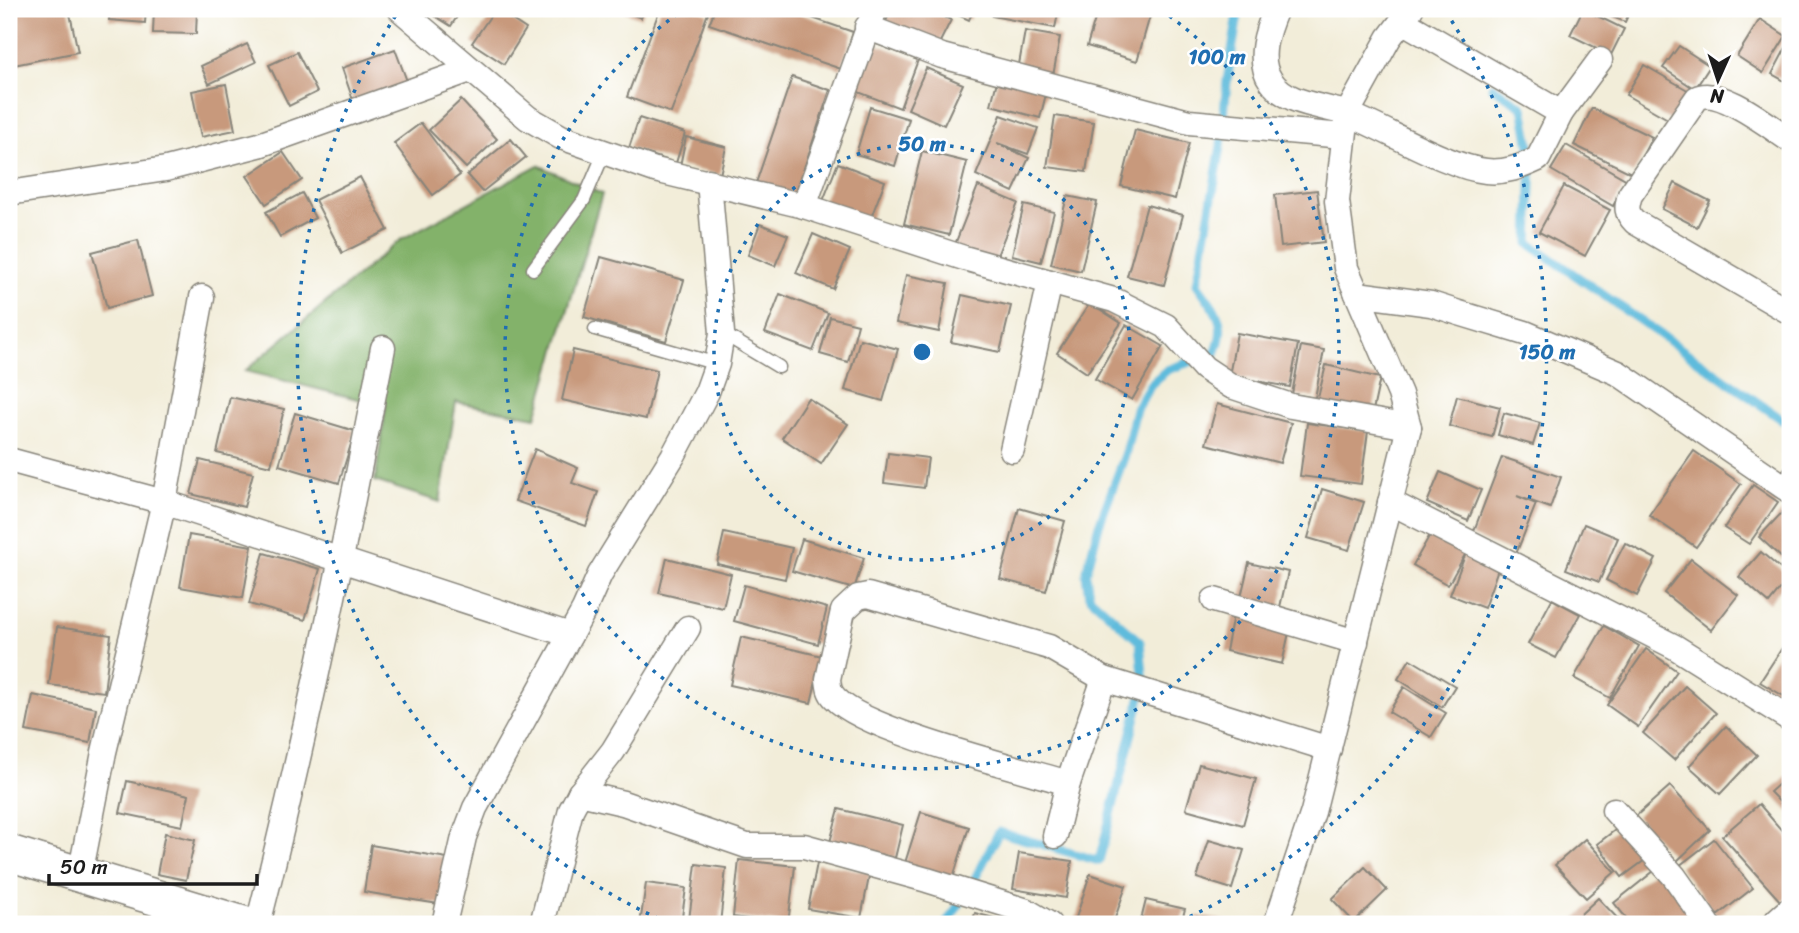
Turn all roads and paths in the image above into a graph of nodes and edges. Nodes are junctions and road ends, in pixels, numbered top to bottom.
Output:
1 (400, 9) edge
2 (1276, 9) edge
3 (1407, 15) edge
4 (871, 18) edge
5 (1600, 60) dead end
6 (470, 70) junction
7 (1561, 113) junction
8 (1345, 125) junction
9 (1790, 140) edge
10 (604, 153) junction
11 (709, 181) junction
12 (9, 193) edge
13 (804, 206) junction
14 (533, 269) dead end
15 (1050, 282) junction
16 (1357, 294) junction
17 (202, 297) dead end
18 (1790, 312) edge
19 (595, 329) dead end
20 (722, 333) junction
21 (383, 348) dead end
22 (717, 364) junction
23 (779, 367) dead end
24 (1409, 426) junction
25 (1013, 450) dead end
26 (9, 460) edge
27 (1790, 491) edge
28 (164, 502) junction
29 (1390, 502) junction
30 (342, 559) junction
31 (1214, 600) dead end
32 (688, 628) dead end
33 (570, 635) junction
34 (1356, 642) junction
35 (1114, 682) junction
36 (1790, 719) edge
37 (1329, 749) junction
38 (1068, 783) junction
39 (580, 793) junction
40 (1614, 810) dead end
41 (1055, 836) dead end
42 (9, 853) edge
43 (80, 875) junction
44 (1790, 916) edge
45 (243, 924) edge
46 (258, 924) edge
47 (444, 924) edge
48 (542, 924) edge
49 (1049, 924) edge
50 (1276, 924) edge
51 (1708, 924) edge
52 (1781, 924) edge

1 - 6 street
2 - 8 street
3 - 7 street
3 - 8 street
4 - 8 street
4 - 13 street
5 - 7 street
6 - 10 street
6 - 12 street
7 - 8 street
8 - 16 street
9 - 18 street
10 - 11 street
10 - 14 lane
11 - 13 street
11 - 20 street
13 - 15 street
15 - 24 street
15 - 25 street
16 - 24 street
16 - 27 street
17 - 28 street
19 - 22 lane
20 - 22 street
20 - 23 lane
21 - 30 street
22 - 33 street
24 - 29 street
26 - 28 street
28 - 30 street
28 - 43 street
29 - 34 street
29 - 36 street
30 - 33 street
30 - 46 street
31 - 34 street
32 - 39 street
33 - 47 street
34 - 37 street
35 - 37 street
35 - 38 street
35 - 38 street
37 - 50 street
38 - 41 street
39 - 48 street
39 - 49 street
40 - 51 street
42 - 43 street
43 - 45 street
44 - 52 street

